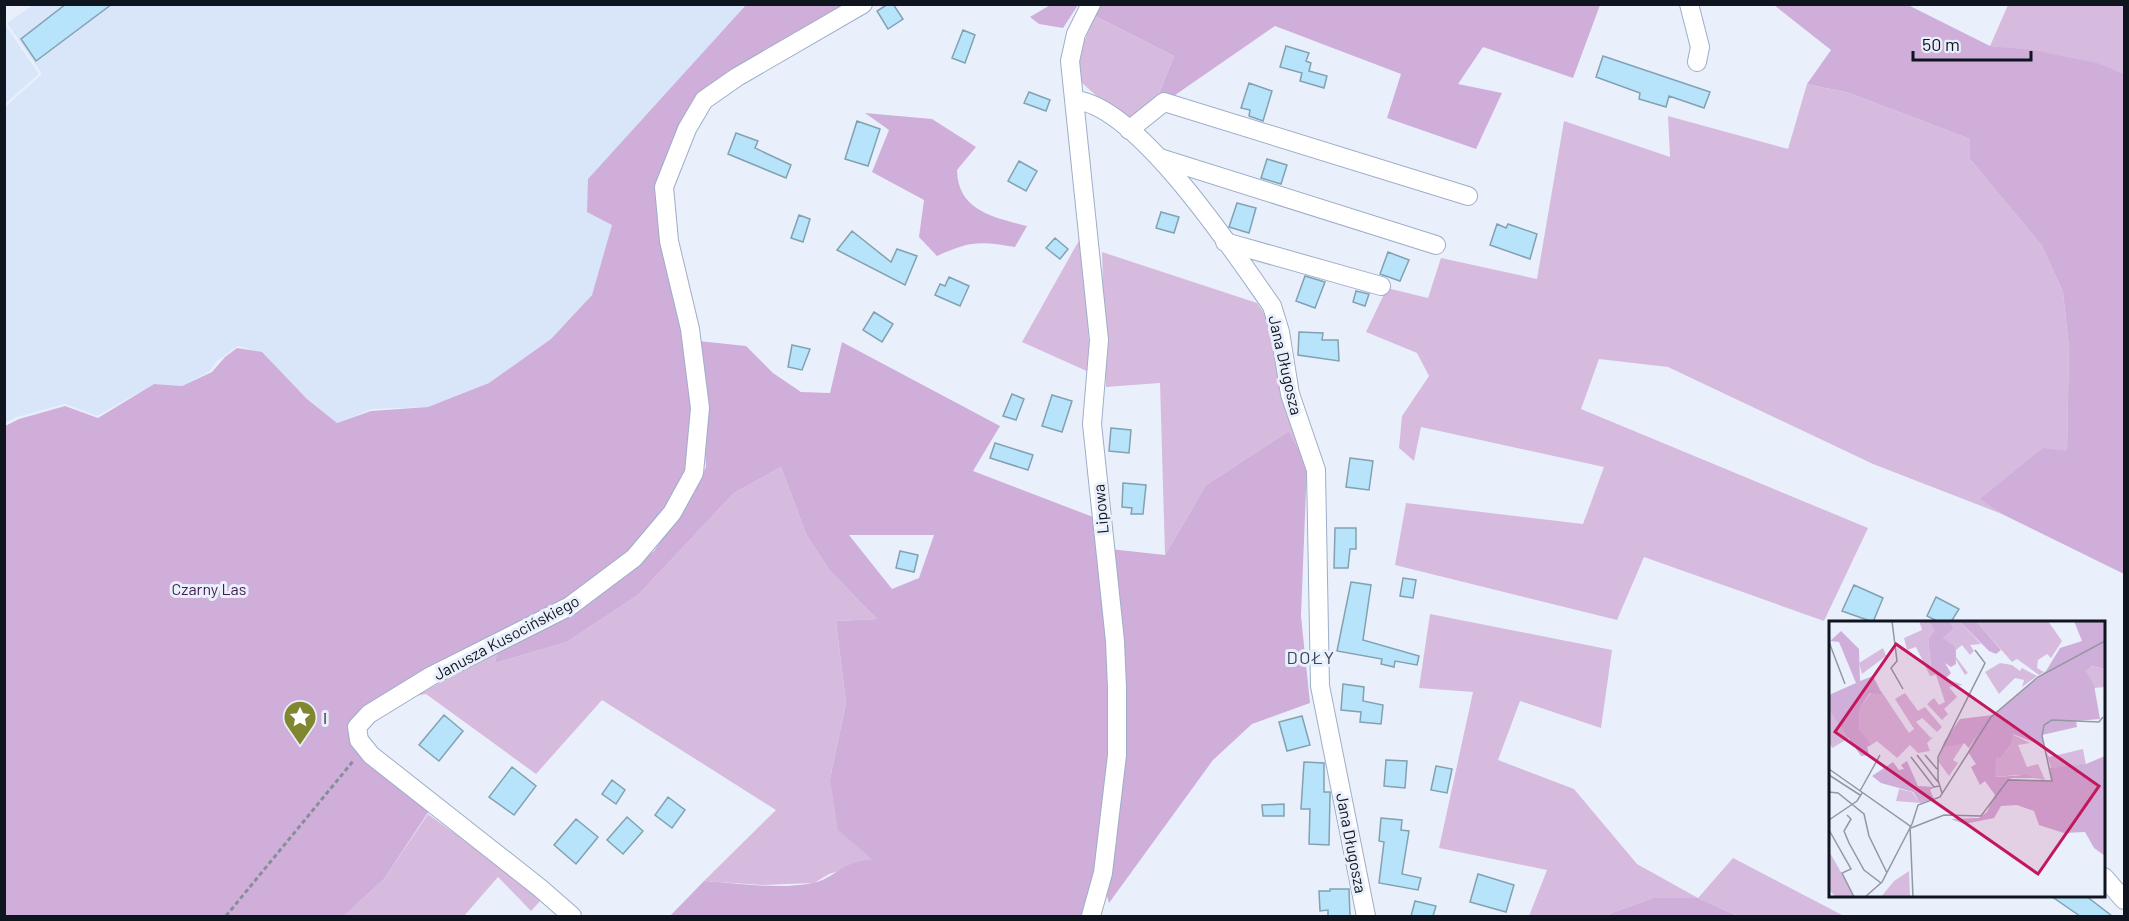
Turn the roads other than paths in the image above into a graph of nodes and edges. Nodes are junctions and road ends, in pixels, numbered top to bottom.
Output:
1 (862, 4) edge
2 (1091, 4) edge
3 (1689, 4) edge
4 (1697, 62) dead end
5 (1074, 100) junction
6 (1129, 130) junction
7 (1158, 157) junction
8 (1468, 196) dead end
9 (1225, 242) junction
10 (1436, 245) dead end
11 (1381, 286) dead end
12 (2105, 880) edge
13 (2124, 900) edge
14 (572, 916) edge
15 (1091, 916) edge
16 (1366, 916) edge

1 - 14 street, Janusza Kusocińskiego
2 - 5 street
3 - 4 street
5 - 6 street, Jana Długosza
5 - 15 street, Lipowa
6 - 7 street, Jana Długosza
6 - 8 street
7 - 9 street, Jana Długosza
7 - 10 street
9 - 11 street
9 - 16 street, Jana Długosza
12 - 13 street

